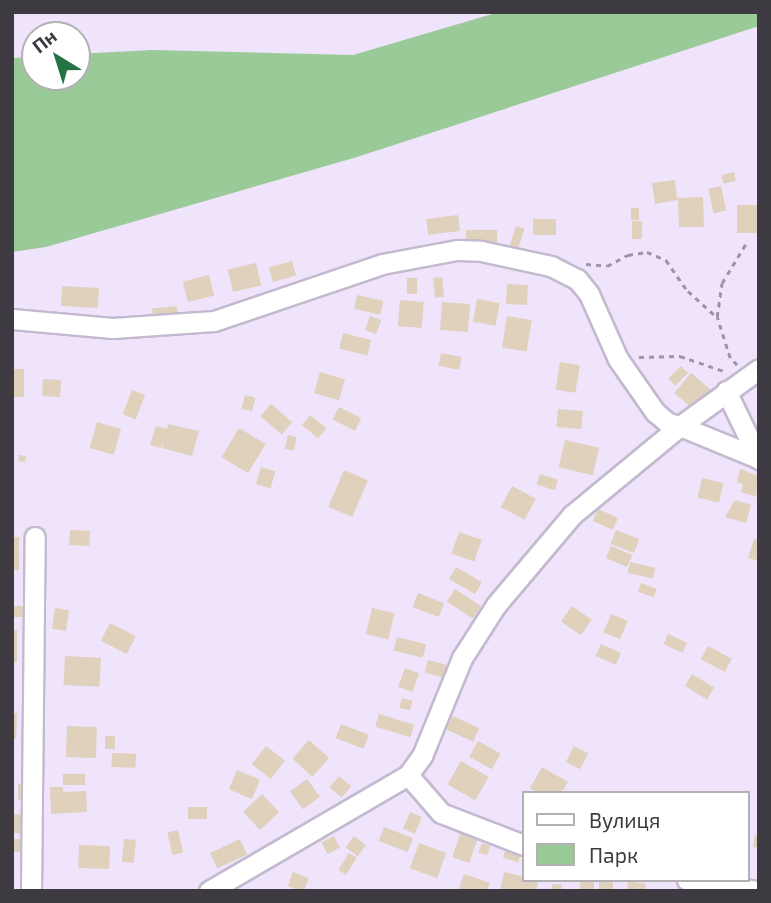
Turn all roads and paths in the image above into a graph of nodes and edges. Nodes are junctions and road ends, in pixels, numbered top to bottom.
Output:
1 (748, 240) dead end
2 (561, 270) junction
3 (717, 317) junction
4 (12, 319) edge
5 (618, 359) junction
6 (753, 372) edge
7 (726, 391) junction
8 (680, 426) junction
9 (758, 459) edge
10 (35, 537) dead end
11 (408, 775) junction
12 (522, 844) edge
13 (700, 882) edge
14 (31, 891) edge
15 (209, 891) edge
16 (757, 891) edge

1 - 3 path
2 - 3 path
2 - 4 street
2 - 5 street
3 - 6 path
5 - 6 path
5 - 8 street
6 - 7 street
7 - 8 street
7 - 9 street
8 - 9 street
8 - 11 street
10 - 14 street
11 - 12 street
11 - 15 street
13 - 16 street

